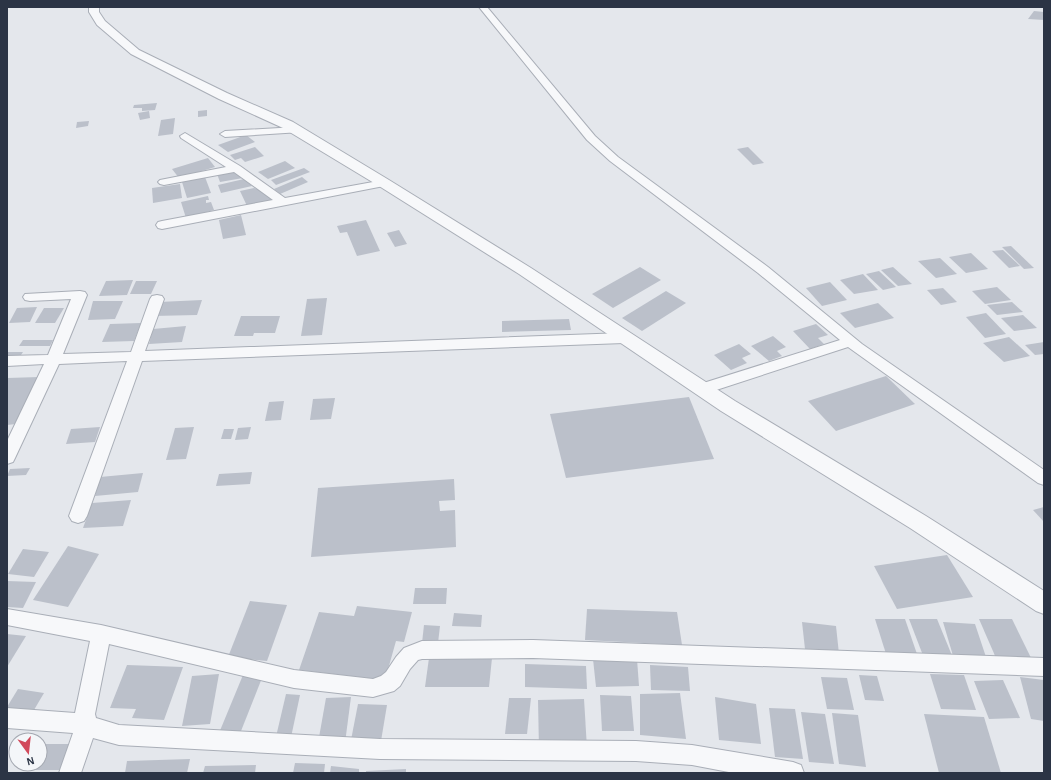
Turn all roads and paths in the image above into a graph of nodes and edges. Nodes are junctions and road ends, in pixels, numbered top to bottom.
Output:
1 (94, 7) edge
2 (483, 7) edge
3 (297, 130) junction
4 (225, 134) dead end
5 (185, 136) dead end
6 (236, 168) junction
7 (164, 182) dead end
8 (384, 183) junction
9 (283, 202) junction
10 (162, 225) dead end
11 (30, 297) dead end
12 (157, 299) dead end
13 (624, 338) junction
14 (850, 342) junction
15 (135, 357) junction
16 (8, 361) edge
17 (53, 361) junction
18 (702, 389) junction
19 (7, 458) edge
20 (1044, 479) edge
21 (78, 516) dead end
22 (1044, 604) edge
23 (7, 617) edge
24 (101, 634) junction
25 (1044, 667) edge
26 (7, 718) edge
27 (87, 724) junction
28 (70, 773) edge
29 (793, 773) edge

1 - 3 street
2 - 14 street
3 - 4 street
3 - 8 street
5 - 6 street
6 - 7 street
6 - 9 street
8 - 9 street
8 - 13 street
9 - 10 street
11 - 17 street
12 - 15 street
13 - 15 street
13 - 18 street
14 - 18 street
14 - 20 street
15 - 17 street
15 - 21 street
16 - 17 street
17 - 19 street
18 - 22 street
23 - 24 street
24 - 25 street
24 - 27 street
26 - 27 street
27 - 28 street
27 - 29 street

